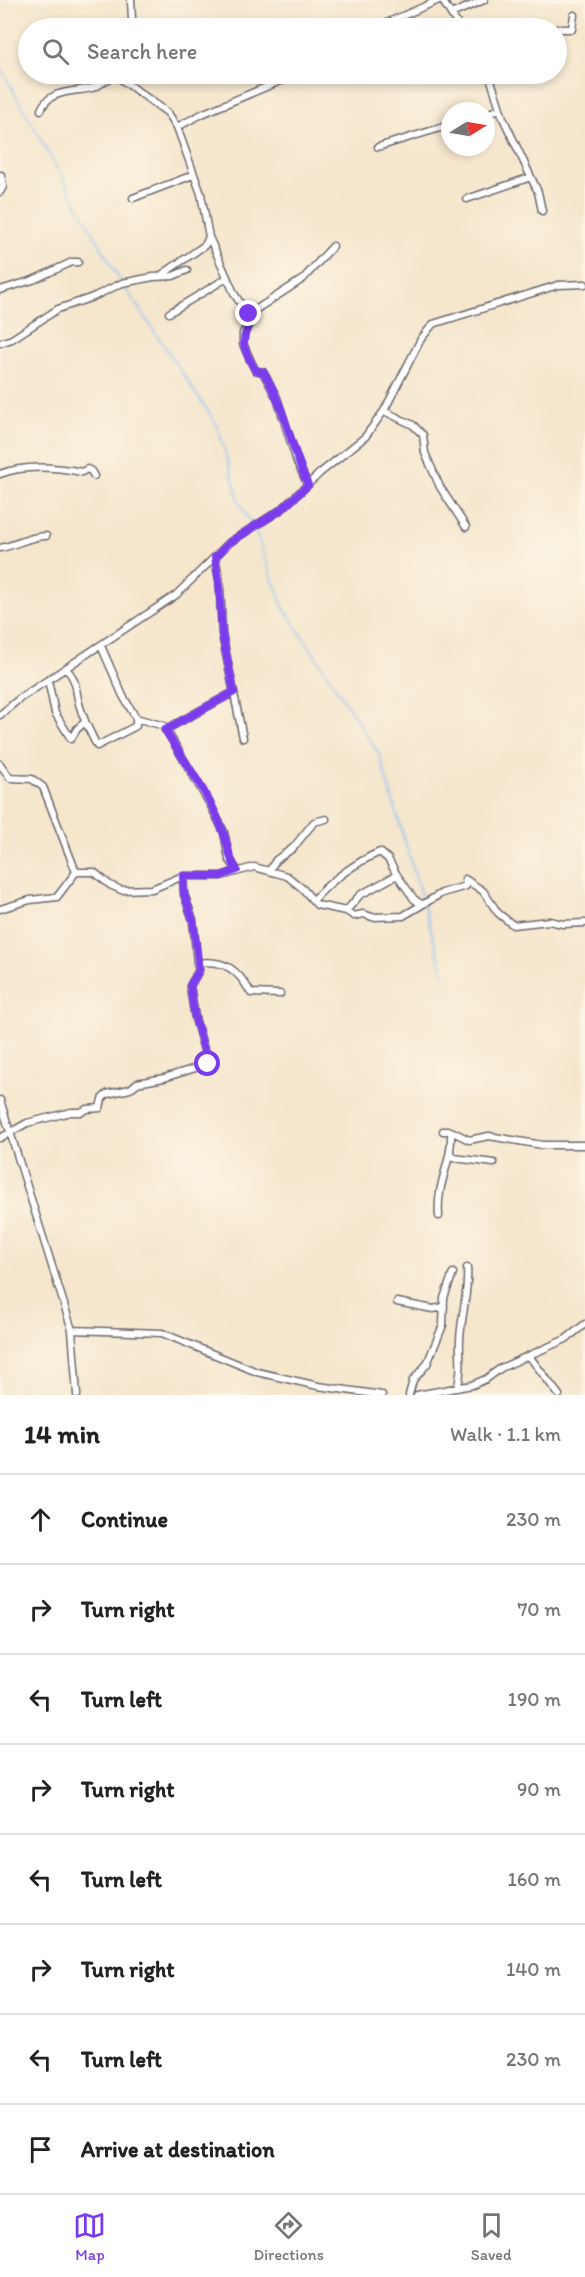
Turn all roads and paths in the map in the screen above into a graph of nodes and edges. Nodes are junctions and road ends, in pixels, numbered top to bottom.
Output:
1 (132, 0) edge
2 (441, 0) edge
3 (484, 0) edge
4 (451, 14) junction
5 (574, 15) dead end
6 (132, 18) edge
7 (399, 18) edge
8 (454, 18) edge
9 (567, 29) edge
10 (98, 84) edge
11 (129, 84) edge
12 (273, 84) edge
13 (492, 84) edge
14 (500, 109) junction
15 (41, 110) dead end
16 (495, 111) edge
17 (177, 127) junction
18 (441, 128) edge
19 (378, 147) dead end
20 (1, 175) edge
21 (193, 176) junction
22 (531, 177) junction
23 (0, 192) edge
24 (133, 198) dead end
25 (467, 198) dead end
26 (542, 211) dead end
27 (209, 237) junction
28 (333, 246) dead end
29 (78, 262) dead end
30 (187, 270) dead end
31 (160, 276) junction
32 (226, 278) junction
33 (585, 284) edge
34 (0, 290) edge
35 (169, 313) dead end
36 (249, 314) junction
37 (0, 343) edge
38 (384, 411) junction
39 (0, 474) edge
40 (94, 476) dead end
41 (308, 485) junction
42 (466, 527) dead end
43 (46, 536) dead end
44 (0, 548) edge
45 (215, 557) junction
46 (101, 646) junction
47 (66, 669) junction
48 (48, 680) junction
49 (234, 692) junction
50 (0, 716) edge
51 (136, 718) junction
52 (85, 722) junction
53 (165, 730) junction
54 (243, 738) dead end
55 (0, 764) edge
56 (326, 819) dead end
57 (237, 870) junction
58 (269, 871) junction
59 (76, 872) junction
60 (183, 876) junction
61 (397, 876) junction
62 (313, 901) junction
63 (421, 904) junction
64 (0, 909) edge
65 (346, 910) junction
66 (585, 923) edge
67 (197, 963) junction
68 (280, 994) dead end
69 (0, 1100) edge
70 (10, 1132) junction
71 (0, 1138) edge
72 (585, 1145) edge
73 (451, 1154) junction
74 (494, 1163) dead end
75 (439, 1216) dead end
76 (467, 1268) dead end
77 (453, 1273) dead end
78 (397, 1302) dead end
79 (444, 1307) junction
80 (585, 1324) edge
81 (72, 1330) junction
82 (529, 1356) junction
83 (457, 1388) junction
84 (77, 1395) edge
85 (382, 1395) edge
86 (410, 1395) edge
87 (417, 1395) edge
88 (559, 1395) edge

1 - 6 street
2 - 4 street
2 - 7 street
3 - 4 street
4 - 8 street
5 - 9 street
10 - 15 street
11 - 17 street
12 - 17 street
13 - 14 street
14 - 16 street
14 - 22 street
17 - 21 street
18 - 19 street
20 - 23 street
21 - 24 street
21 - 27 street
22 - 25 street
22 - 26 street
27 - 31 street
27 - 32 street
28 - 36 street
29 - 34 street
30 - 31 street
31 - 37 street
32 - 35 street
32 - 36 street
33 - 38 street
36 - 41 street
38 - 41 street
38 - 42 street
39 - 40 street
41 - 45 street
43 - 44 street
45 - 46 street
45 - 49 street
46 - 47 street
46 - 51 street
47 - 48 street
47 - 52 street
48 - 50 street
48 - 52 street
49 - 53 street
49 - 54 street
51 - 52 street
51 - 53 street
53 - 57 street
55 - 59 street
56 - 58 street
57 - 58 street
57 - 60 street
58 - 62 street
59 - 60 street
59 - 64 street
60 - 67 street
61 - 62 street
61 - 63 street
61 - 65 street
62 - 65 street
63 - 65 street
63 - 66 street
67 - 68 street
67 - 70 street
69 - 70 street
70 - 71 street
70 - 81 street
72 - 73 street
73 - 74 street
73 - 75 street
76 - 83 street
77 - 79 street
78 - 79 street
79 - 86 street
80 - 82 street
81 - 84 street
81 - 85 street
82 - 83 street
82 - 88 street
83 - 87 street

